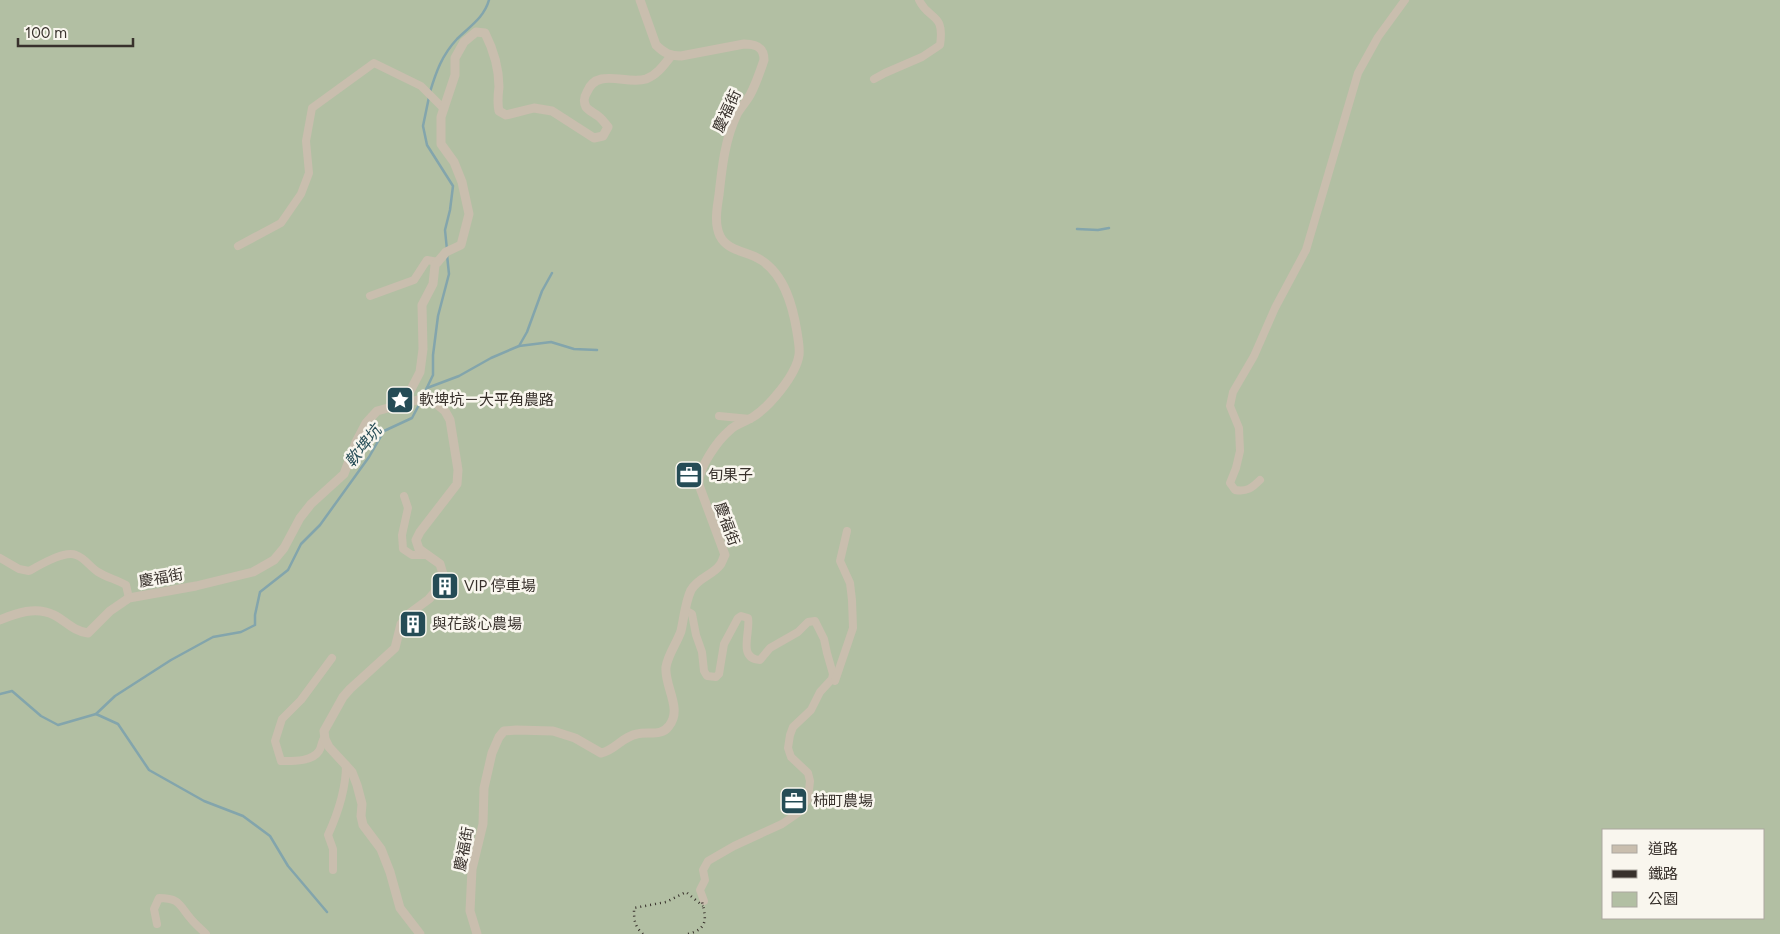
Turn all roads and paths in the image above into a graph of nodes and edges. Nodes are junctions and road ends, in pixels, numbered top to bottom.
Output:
1 (640, 0) edge
2 (919, 0) edge
3 (1405, 0) edge
4 (671, 56) junction
5 (874, 79) dead end
6 (444, 108) junction
7 (238, 246) dead end
8 (437, 264) junction
9 (370, 296) dead end
10 (404, 403) junction
11 (719, 416) dead end
12 (750, 419) junction
13 (1260, 480) dead end
14 (404, 496) dead end
15 (847, 531) dead end
16 (427, 555) junction
17 (0, 558) edge
18 (129, 598) junction
19 (685, 610) junction
20 (0, 620) edge
21 (332, 658) dead end
22 (828, 686) junction
23 (325, 736) junction
24 (346, 765) junction
25 (333, 870) dead end
26 (704, 901) dead end
27 (157, 924) dead end
28 (206, 934) edge
29 (420, 934) edge
30 (477, 934) edge

1 - 4 street
2 - 5 street
3 - 13 street
4 - 6 street
4 - 12 street, 慶福街
6 - 7 street
6 - 8 street
8 - 9 street
8 - 10 street
10 - 16 street, 慶福街
10 - 18 street, 慶福街
11 - 12 street
12 - 19 street, 慶福街
14 - 16 street
15 - 22 street
16 - 23 street, 慶福街
17 - 18 street
18 - 20 street, 慶福街
19 - 22 street
19 - 30 street, 慶福街
21 - 23 street
22 - 26 street
23 - 24 street
24 - 25 street
24 - 29 street
27 - 28 street

